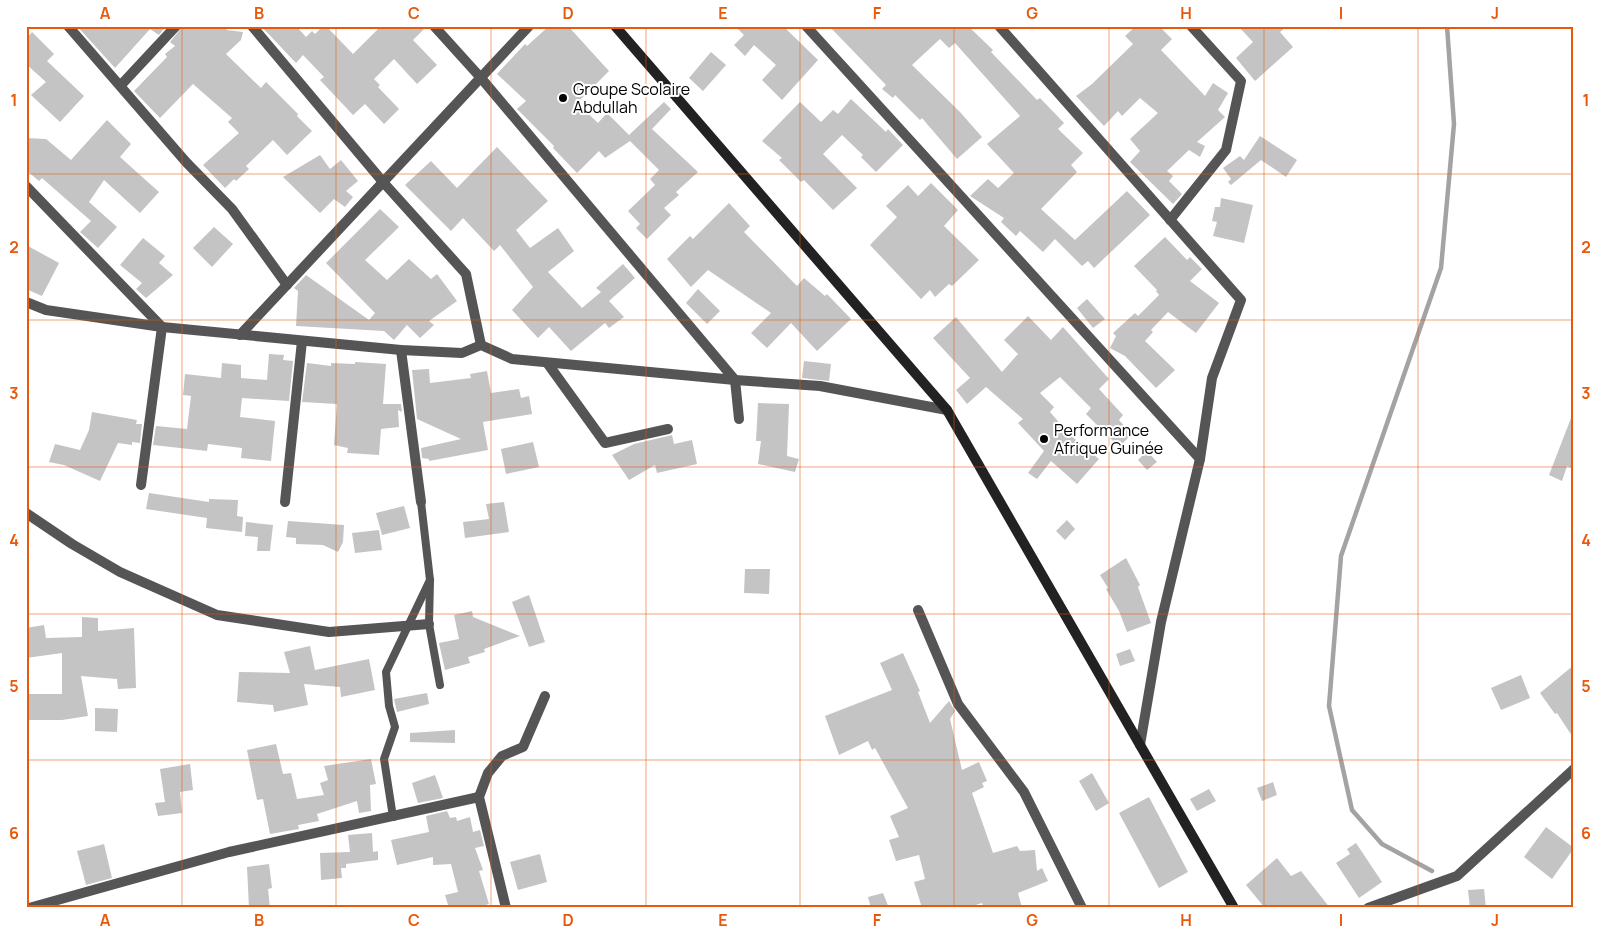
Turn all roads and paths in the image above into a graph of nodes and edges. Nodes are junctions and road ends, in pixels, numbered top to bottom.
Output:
1 (68, 26) edge
2 (176, 26) edge
3 (252, 26) edge
4 (434, 26) edge
5 (530, 26) edge
6 (615, 26) edge
7 (806, 26) edge
8 (999, 26) edge
9 (1191, 26) edge
10 (481, 78) junction
11 (121, 85) junction
12 (383, 182) junction
13 (26, 186) edge
14 (1170, 220) junction
15 (287, 285) junction
16 (26, 302) edge
17 (162, 327) junction
18 (240, 335) junction
19 (302, 340) junction
20 (481, 345) junction
21 (401, 350) junction
22 (548, 364) junction
23 (735, 380) junction
24 (947, 410) junction
25 (739, 419) dead end
26 (668, 429) dead end
27 (1200, 459) junction
28 (141, 485) dead end
29 (285, 502) dead end
30 (421, 502) joint
31 (26, 513) edge
32 (430, 580) junction
33 (918, 610) dead end
34 (429, 624) junction
35 (406, 626) junction
36 (440, 685) dead end
37 (546, 696) dead end
38 (1140, 745) junction
39 (1574, 769) edge
40 (479, 797) junction
41 (393, 817) junction
42 (29, 908) edge
43 (506, 908) edge
44 (1082, 908) edge
45 (1234, 908) edge
46 (1368, 908) edge

1 - 11 street
2 - 11 street
3 - 12 street
4 - 10 street
5 - 10 street
6 - 24 main road
7 - 27 street
8 - 14 street
9 - 14 street
10 - 12 street
10 - 23 street
11 - 15 street
12 - 15 street
12 - 20 street
13 - 17 street
14 - 27 street
15 - 18 street
16 - 17 street
17 - 18 street
17 - 28 street
18 - 19 street
19 - 21 street
19 - 29 street
20 - 21 street
20 - 22 street
21 - 30 street
22 - 23 street
22 - 26 street
23 - 24 street
23 - 25 street
24 - 38 main road
27 - 38 street
30 - 32 lane
31 - 35 street
32 - 34 lane
32 - 35 lane
33 - 44 street
34 - 35 street
34 - 36 lane
35 - 41 lane
37 - 40 street
38 - 45 main road
39 - 46 street
40 - 41 street
40 - 43 street
41 - 42 street

